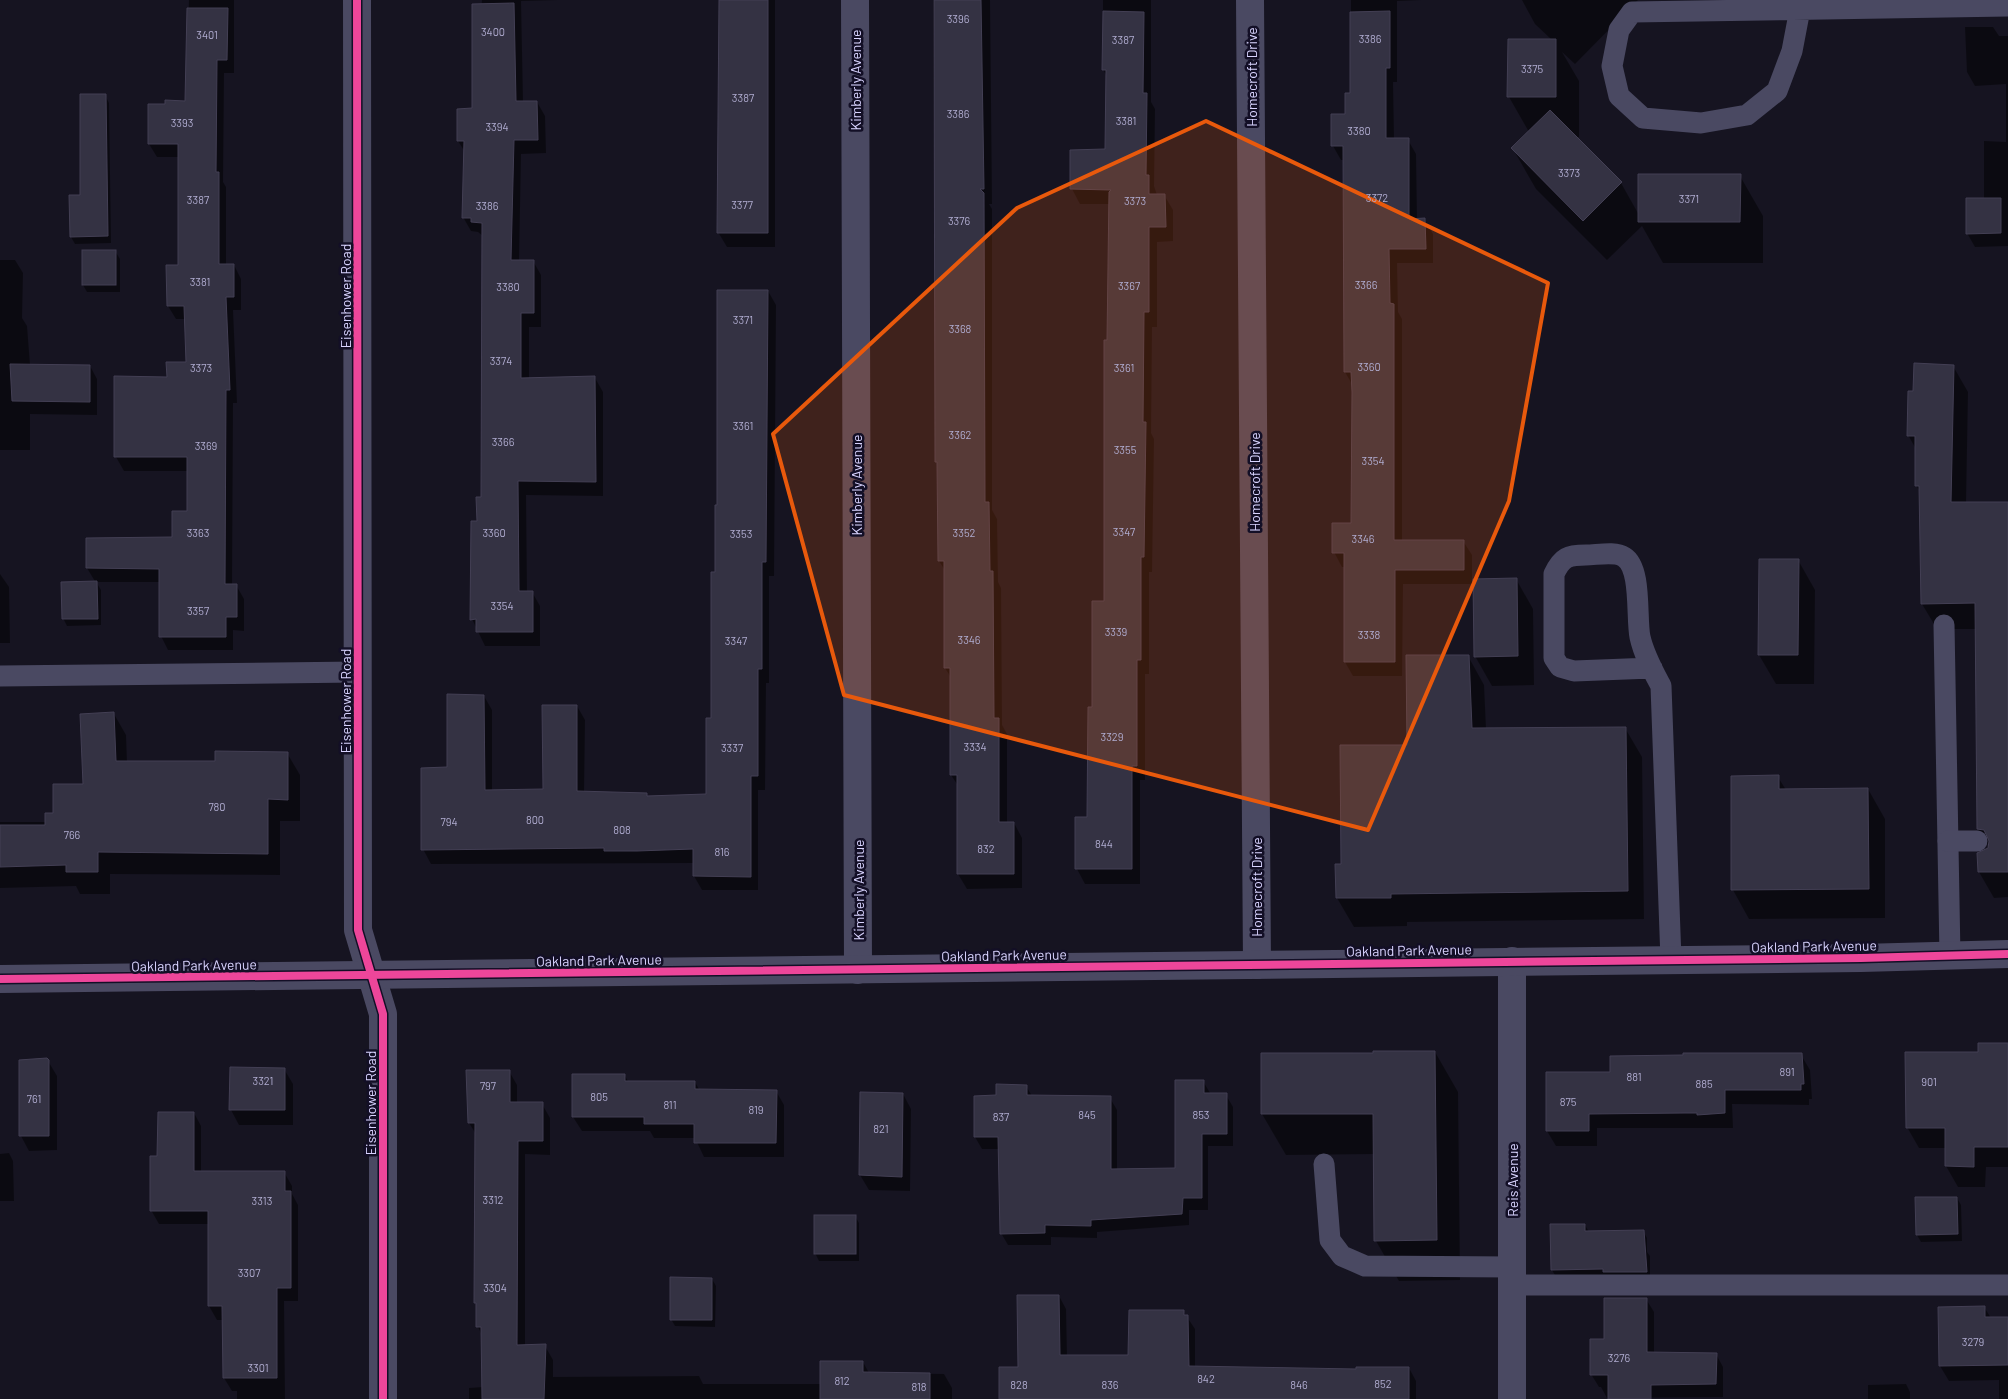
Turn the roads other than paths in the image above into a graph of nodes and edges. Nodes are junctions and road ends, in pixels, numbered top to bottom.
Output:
1 (357, 0) edge
2 (855, 0) edge
3 (1250, 0) edge
4 (2008, 6) edge
5 (1800, 10) junction
6 (1944, 625) dead end
7 (1652, 668) junction
8 (357, 672) junction
9 (0, 676) edge
10 (1948, 841) junction
11 (1977, 841) dead end
12 (2008, 954) edge
13 (1950, 956) junction
14 (1671, 960) junction
15 (1512, 961) junction
16 (1257, 965) junction
17 (858, 970) junction
18 (371, 975) junction
19 (0, 979) edge
20 (1324, 1164) dead end
21 (1512, 1276) junction
22 (2008, 1285) edge
23 (383, 1399) edge
24 (1512, 1399) edge

1 - 8 street, Eisenhower Road
2 - 17 street, Kimberly Avenue
3 - 16 street, Homecroft Drive
4 - 5 lane
5 - 5 lane
6 - 10 lane
7 - 7 lane
7 - 14 lane
8 - 9 lane
8 - 18 street, Eisenhower Road
10 - 11 lane
10 - 13 lane
12 - 13 street, Oakland Park Avenue
13 - 14 street, Oakland Park Avenue
14 - 15 street, Oakland Park Avenue
15 - 16 street, Oakland Park Avenue
15 - 21 street, Reis Avenue
16 - 17 street, Oakland Park Avenue
17 - 18 street, Oakland Park Avenue
18 - 19 street, Oakland Park Avenue
18 - 23 street, Eisenhower Road
20 - 21 lane
21 - 22 lane
21 - 24 street, Reis Avenue

